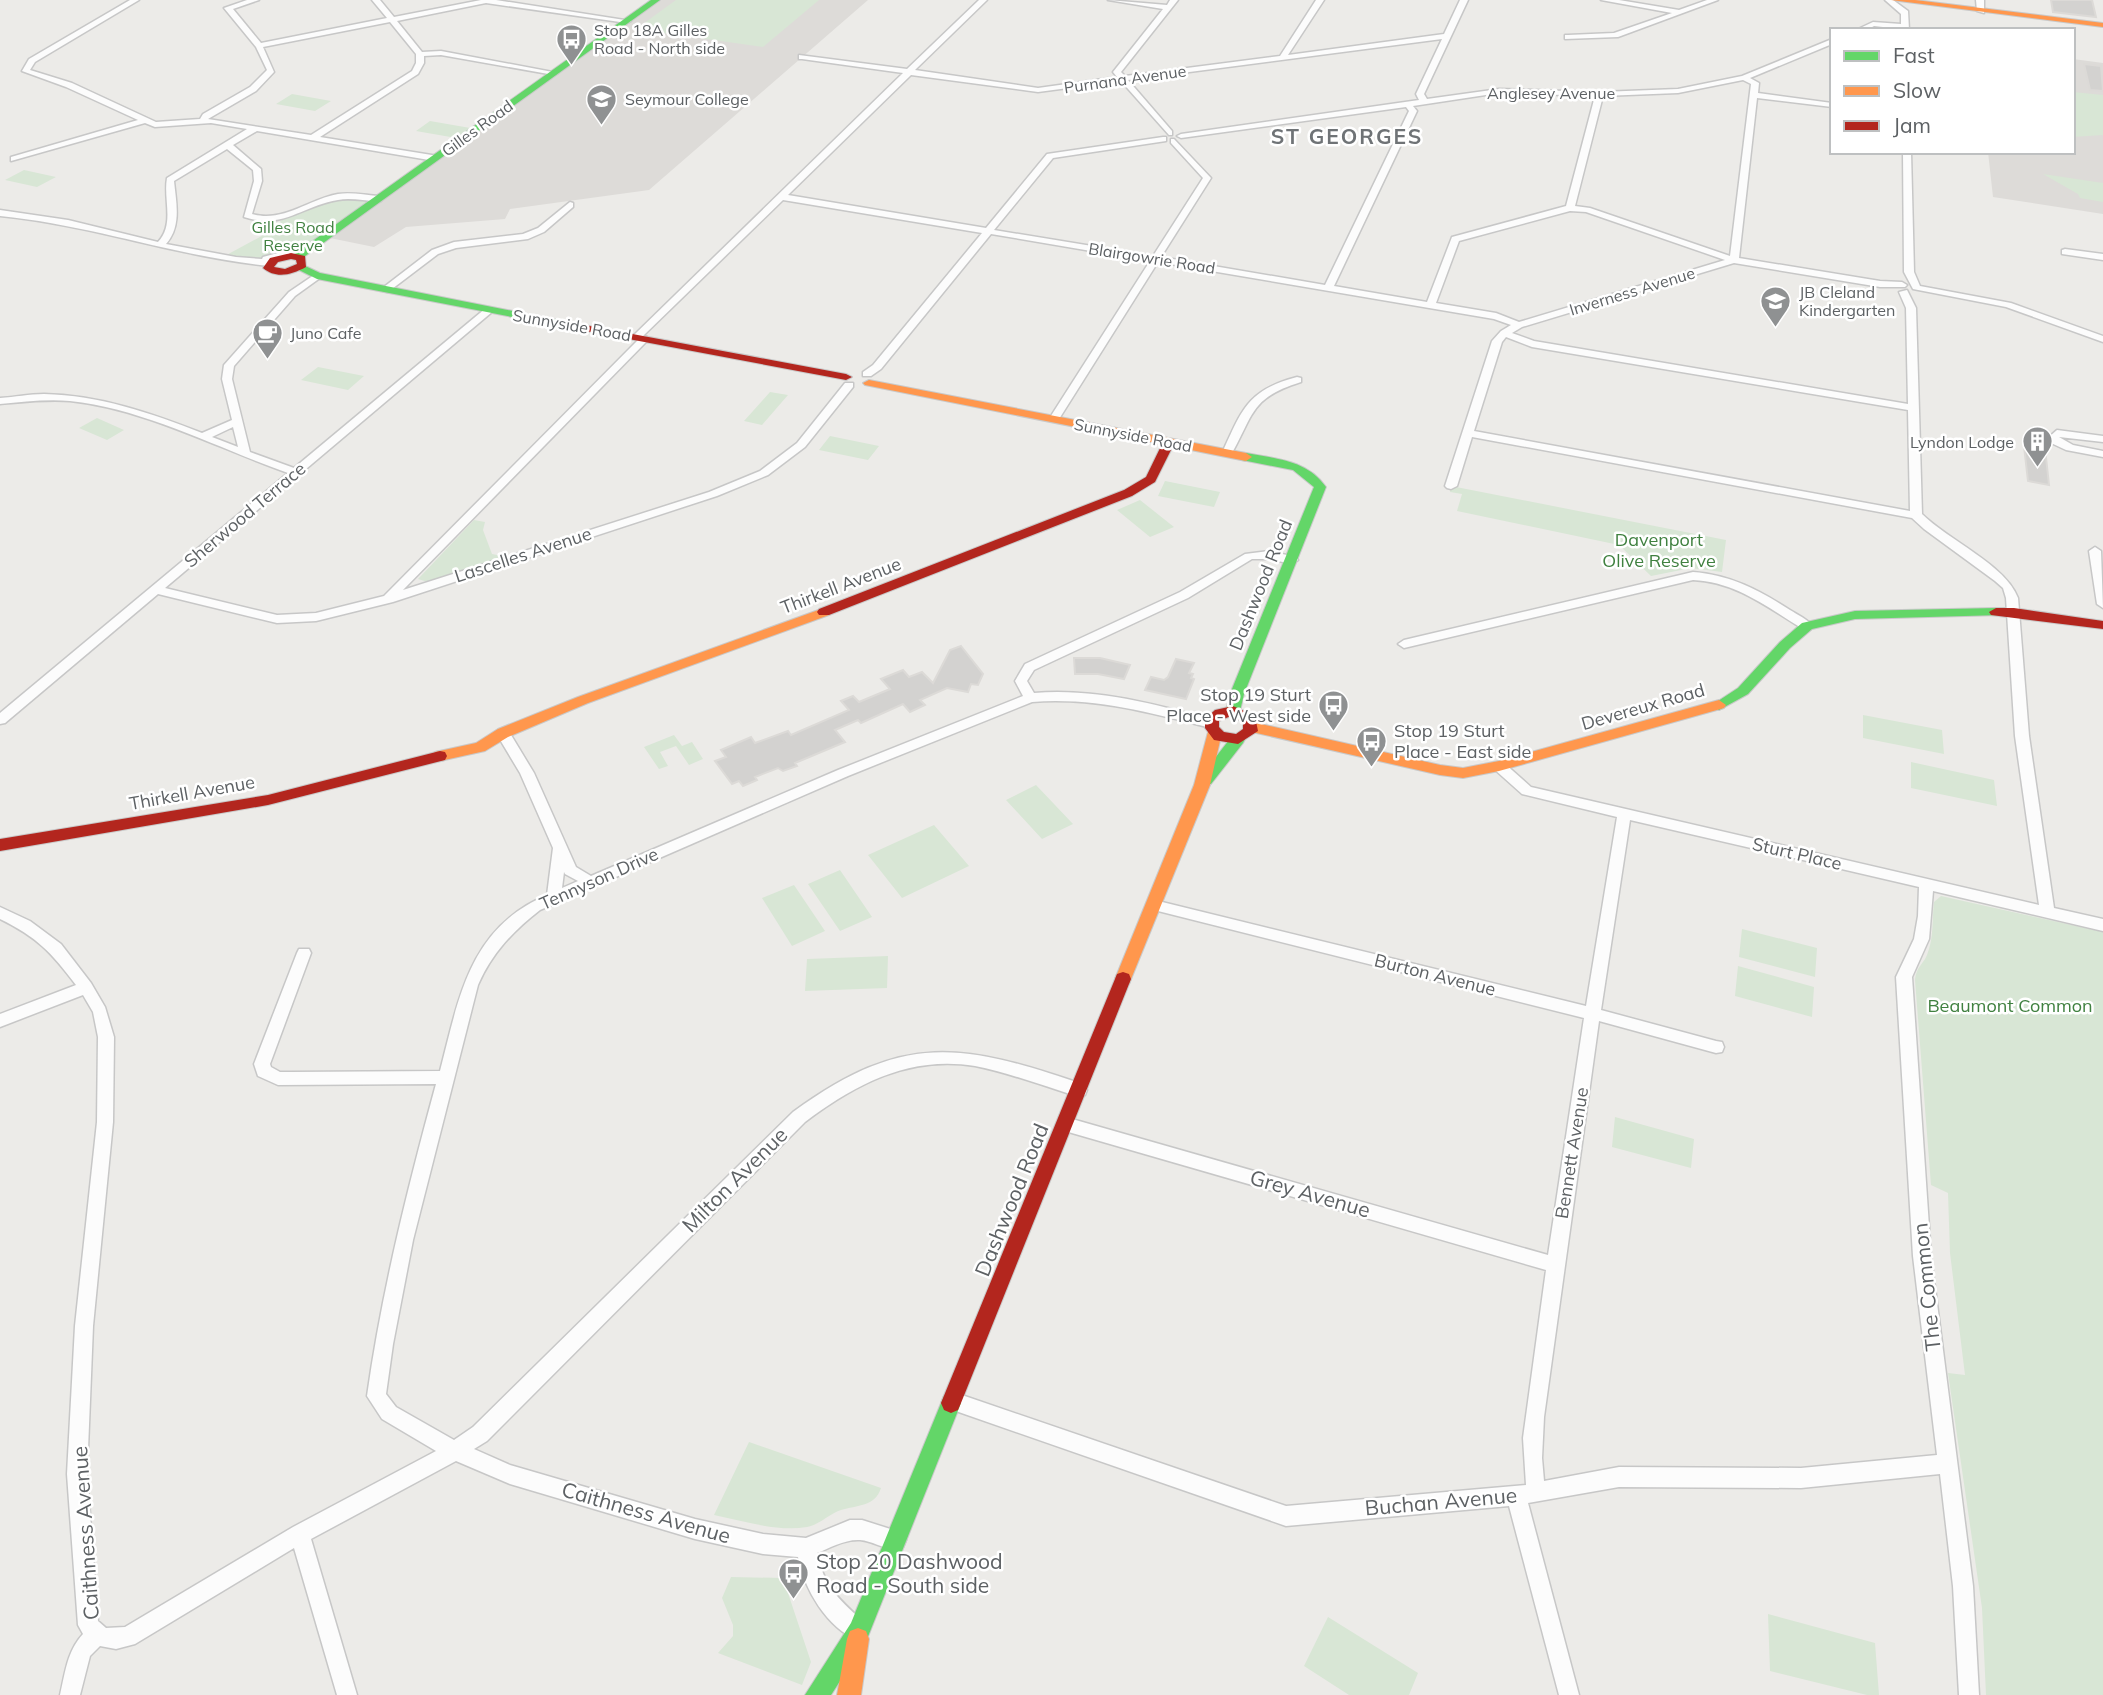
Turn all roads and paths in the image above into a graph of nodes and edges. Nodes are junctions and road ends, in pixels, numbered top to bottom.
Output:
1 (135, 0) edge
2 (255, 0) edge
3 (376, 0) edge
4 (656, 0) edge
5 (983, 0) edge
6 (1112, 0) edge
7 (1320, 0) edge
8 (1464, 0) edge
9 (1605, 0) edge
10 (1714, 0) edge
11 (1889, 0) edge
12 (491, 1) edge
13 (1910, 3) edge
14 (1171, 4) edge
15 (1981, 6) edge
16 (1681, 12) junction
17 (391, 20) junction
18 (627, 21) junction
19 (2103, 23) edge
20 (1864, 28) edge
21 (1905, 28) edge
22 (1447, 36) junction
23 (1568, 37) dead end
24 (1830, 42) edge
25 (259, 46) junction
26 (420, 54) junction
27 (802, 57) dead end
28 (1283, 57) junction
29 (554, 73) junction
30 (909, 73) junction
31 (1744, 78) junction
32 (1122, 79) junction
33 (1600, 94) junction
34 (1755, 95) junction
35 (1424, 101) junction
36 (1408, 104) junction
37 (1830, 105) edge
38 (145, 121) junction
39 (202, 121) junction
40 (254, 129) junction
41 (1172, 137) junction
42 (312, 138) junction
43 (227, 145) junction
44 (1907, 154) edge
45 (436, 158) junction
46 (14, 159) dead end
47 (783, 197) junction
48 (378, 199) junction
49 (570, 205) dead end
50 (1570, 208) junction
51 (0, 213) edge
52 (989, 231) junction
53 (160, 244) junction
54 (312, 247) junction
55 (2065, 252) dead end
56 (2103, 257) edge
57 (1156, 258) junction
58 (1734, 261) junction
59 (248, 262) junction
60 (299, 262) junction
61 (270, 263) joint
62 (1909, 272) junction
63 (317, 276) junction
64 (1329, 287) junction
65 (1903, 288) junction
66 (385, 290) junction
67 (1917, 291) junction
68 (1431, 305) junction
69 (1911, 308) junction
70 (489, 310) junction
71 (1518, 325) junction
72 (1504, 334) junction
73 (641, 338) junction
74 (2103, 340) edge
75 (868, 378) junction
76 (1297, 380) dead end
77 (848, 381) junction
78 (0, 401) edge
79 (1913, 408) junction
80 (1054, 419) junction
81 (237, 422) junction
82 (1469, 433) junction
83 (202, 437) junction
84 (2103, 439) edge
85 (1169, 442) junction
86 (1227, 453) junction
87 (245, 454) junction
88 (2103, 454) edge
89 (296, 472) junction
90 (1313, 475) joint
91 (1451, 486) dead end
92 (1916, 515) junction
93 (2095, 551) dead end
94 (1292, 560) junction
95 (158, 590) junction
96 (389, 598) junction
97 (2103, 604) edge
98 (2014, 612) junction
99 (2103, 625) edge
100 (1807, 626) junction
101 (1404, 644) dead end
102 (1030, 698) junction
103 (1233, 711) junction
104 (0, 720) edge
105 (1252, 727) junction
106 (1213, 728) junction
107 (503, 733) junction
108 (1238, 739) junction
109 (1499, 766) junction
110 (1202, 785) junction
111 (1624, 814) junction
112 (0, 845) edge
113 (560, 846) junction
114 (590, 882) junction
115 (1926, 883) junction
116 (554, 898) junction
117 (1154, 905) junction
118 (2047, 912) junction
119 (0, 914) edge
120 (2103, 925) edge
121 (304, 953) dead end
122 (86, 987) junction
123 (1594, 1014) junction
124 (0, 1021) edge
125 (1716, 1048) dead end
126 (447, 1077) junction
127 (1079, 1090) junction
128 (1065, 1124) junction
129 (1555, 1265) junction
130 (953, 1401) junction
131 (455, 1451) junction
132 (1947, 1464) junction
133 (1537, 1492) junction
134 (1516, 1496) junction
135 (300, 1534) junction
136 (896, 1541) junction
137 (806, 1548) junction
138 (859, 1631) junction
139 (96, 1635) junction
140 (70, 1695) edge
141 (347, 1695) edge
142 (817, 1695) edge
143 (849, 1695) edge
144 (1569, 1695) edge
145 (1969, 1695) edge

1 - 38 street
2 - 25 street
3 - 17 street
4 - 18 main road, Gilles Road
5 - 30 street
6 - 14 street
7 - 28 street
8 - 22 street
9 - 16 street
10 - 16 street
11 - 13 street
12 - 17 street
12 - 18 street
13 - 15 main road
13 - 21 street
14 - 32 street
15 - 19 main road
16 - 23 street
17 - 25 street
17 - 26 street
18 - 29 main road, Gilles Road
20 - 21 street
22 - 28 street, Purnana Avenue
22 - 35 street
24 - 31 street, Anglesey Avenue
25 - 39 street
26 - 29 street
26 - 42 street
27 - 30 street, Purnana Avenue
28 - 32 street, Purnana Avenue
29 - 45 main road, Gilles Road
30 - 32 street, Purnana Avenue
30 - 47 street
31 - 33 street, Anglesey Avenue
31 - 34 street
32 - 41 street
33 - 35 street, Anglesey Avenue
33 - 50 street
34 - 37 street
34 - 58 street
35 - 36 street, Anglesey Avenue
36 - 41 street, Anglesey Avenue
36 - 64 street
38 - 39 street
38 - 46 street
39 - 40 street
40 - 42 street
40 - 43 street
41 - 52 street, Anglesey Avenue
41 - 57 street
42 - 45 street
43 - 48 street
43 - 53 street
44 - 62 street
45 - 48 main road, Gilles Road
47 - 52 street, Blairgowrie Road
47 - 73 street
48 - 54 main road, Gilles Road
49 - 66 street
50 - 58 street
50 - 68 street
51 - 53 street
52 - 57 street, Blairgowrie Road
52 - 75 street, Anglesey Avenue
53 - 59 street
54 - 59 street
54 - 60 main road, Gilles Road
55 - 56 street
57 - 64 street, Blairgowrie Road
57 - 80 street
58 - 65 street
58 - 71 street, Inverness Avenue
59 - 61 street
60 - 61 main road
60 - 63 main road, Sunnyside Road
62 - 65 street
62 - 67 street
63 - 66 main road, Sunnyside Road
63 - 81 street
64 - 68 street, Blairgowrie Road
65 - 67 street
65 - 69 street
66 - 70 main road, Sunnyside Road
67 - 69 street
67 - 74 street
68 - 71 street, Blairgowrie Road
69 - 79 street
70 - 73 main road, Sunnyside Road
70 - 89 street, Sherwood Terrace
71 - 72 street, Inverness Avenue
72 - 79 street
72 - 82 street
73 - 77 main road, Sunnyside Road
73 - 96 street
75 - 77 main road, Sunnyside Road
75 - 80 main road, Sunnyside Road
76 - 86 street
77 - 96 street, Lascelles Avenue
78 - 83 street
79 - 92 street
80 - 85 main road, Sunnyside Road
81 - 83 street
81 - 87 street
82 - 91 street
82 - 92 street
83 - 87 street
84 - 88 street
85 - 86 main road, Sunnyside Road
85 - 107 main road, Thirkell Avenue
86 - 90 main road, Sunnyside Road
87 - 89 street
89 - 95 street, Sherwood Terrace
90 - 94 main road, Dashwood Road
92 - 98 street
93 - 97 street
94 - 102 street
94 - 103 main road, Dashwood Road
95 - 96 street, Lascelles Avenue
95 - 104 street, Sherwood Terrace
98 - 99 main road, Devereux Road
98 - 100 main road, Devereux Road
98 - 118 street
100 - 101 street
100 - 109 main road, Devereux Road
102 - 106 street, Tennyson Drive
102 - 114 street, Tennyson Drive
103 - 105 main road
103 - 106 main road
105 - 108 main road
105 - 109 main road, Devereux Road
106 - 108 main road
106 - 110 main road
107 - 112 main road, Thirkell Avenue
107 - 113 street
108 - 110 main road
109 - 111 street, Sturt Place
110 - 117 main road, Dashwood Road
111 - 115 street, Sturt Place
111 - 123 street, Bennett Avenue
113 - 114 street
113 - 116 street
114 - 116 street, Tennyson Drive
115 - 118 street, Sturt Place
115 - 132 street, The Common
116 - 126 street, Tennyson Drive
117 - 123 street, Burton Avenue
117 - 127 main road, Dashwood Road
118 - 120 street, Sturt Place
119 - 122 street, Caithness Avenue
121 - 126 street
122 - 124 street
122 - 139 street, Caithness Avenue
123 - 125 street, Burton Avenue
123 - 129 street, Bennett Avenue
126 - 131 street, Tennyson Drive
127 - 128 main road, Dashwood Road
127 - 131 street, Milton Avenue
128 - 129 street, Grey Avenue
128 - 130 main road, Dashwood Road
129 - 133 street, Bennett Avenue
130 - 134 street, Buchan Avenue
130 - 136 main road, Dashwood Road
131 - 135 street, Caithness Avenue
131 - 137 street, Caithness Avenue
132 - 133 street, Buchan Avenue
132 - 145 street, The Common
133 - 134 street, Buchan Avenue
134 - 144 street
135 - 139 street, Caithness Avenue
135 - 141 street
136 - 137 street, Caithness Avenue
136 - 138 main road, Dashwood Road
137 - 138 street
138 - 142 main road, Dashwood Road
138 - 143 main road, Dashwood Road
139 - 140 street

